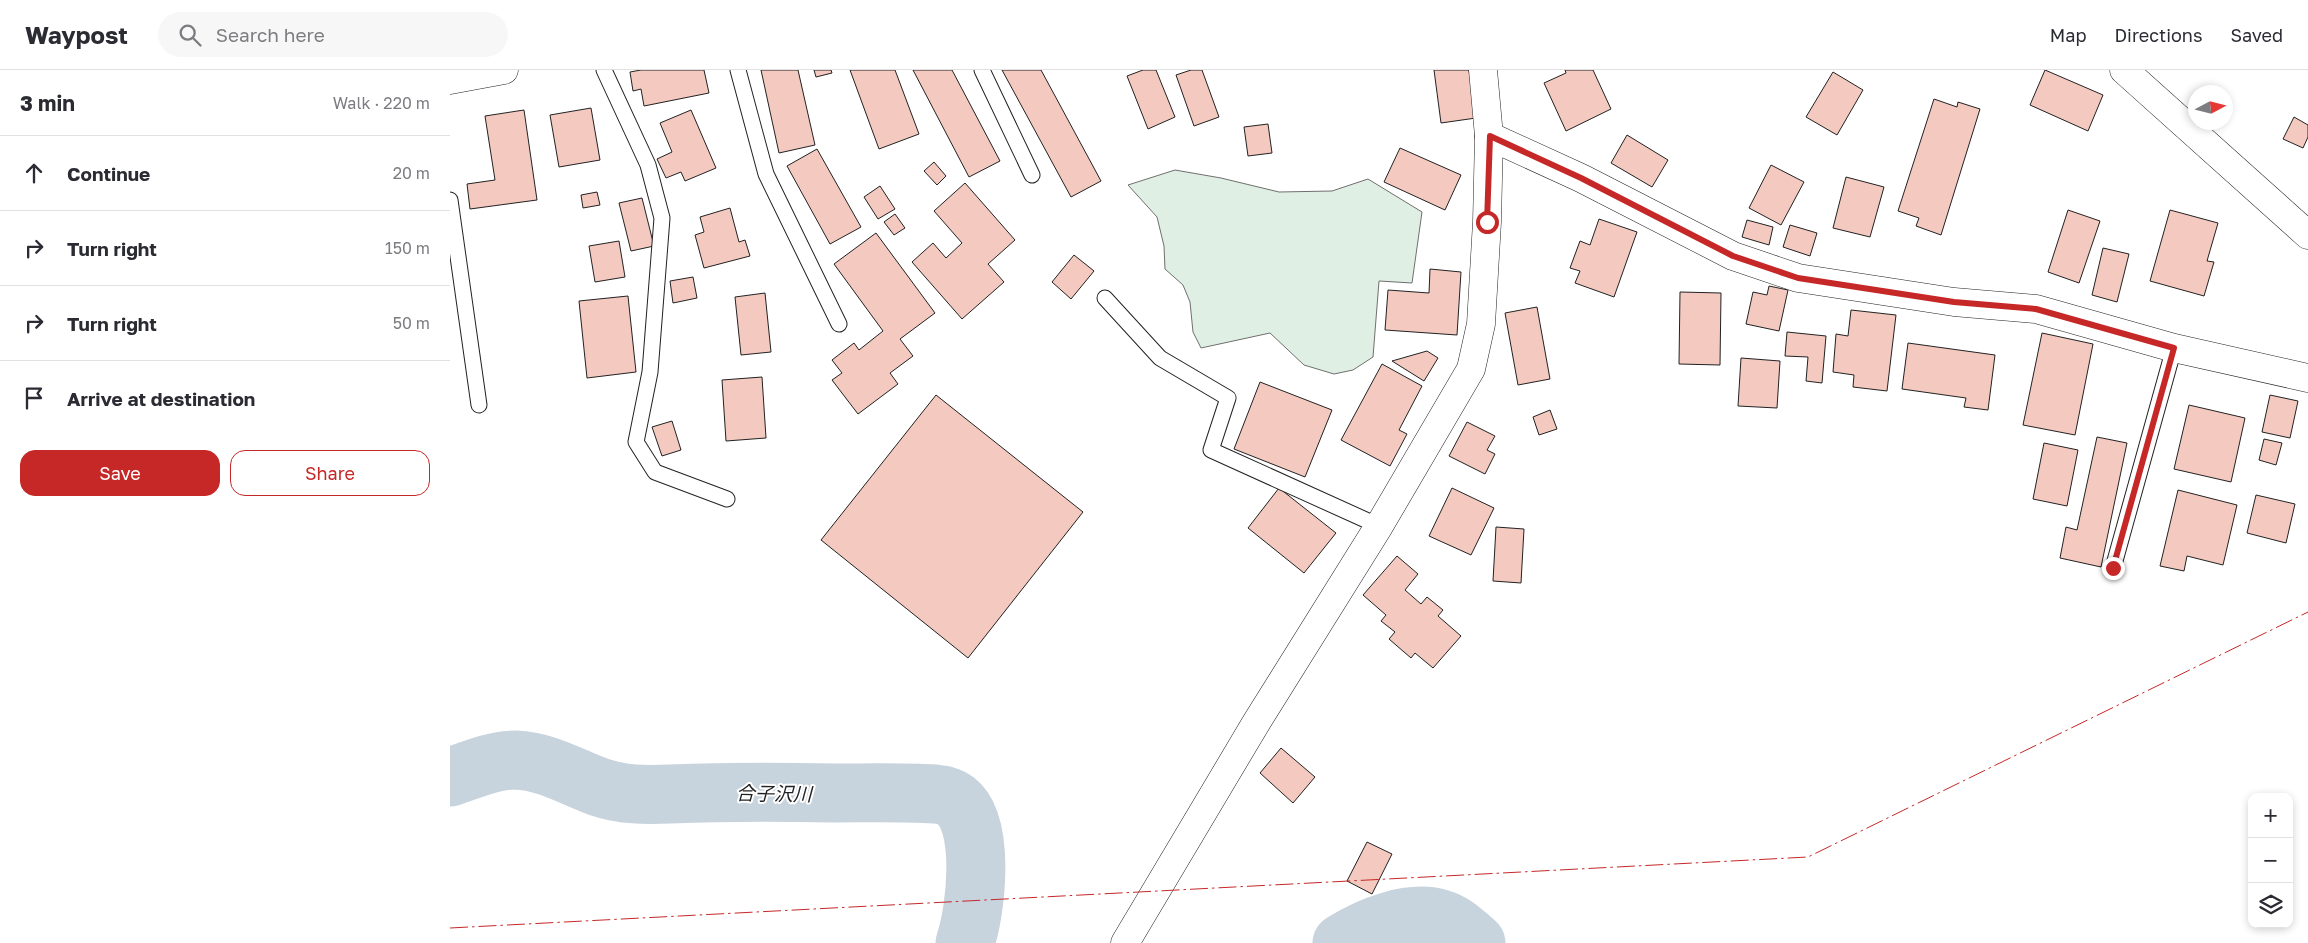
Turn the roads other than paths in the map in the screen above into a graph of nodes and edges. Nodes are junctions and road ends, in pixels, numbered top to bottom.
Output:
1 (504, 70) edge
2 (604, 70) edge
3 (738, 70) edge
4 (982, 70) edge
5 (1483, 70) edge
6 (2124, 70) edge
7 (450, 80) edge
8 (1490, 136) junction
9 (1032, 175) dead end
10 (450, 200) edge
11 (2308, 234) edge
12 (1105, 298) dead end
13 (839, 324) dead end
14 (2174, 348) junction
15 (2308, 378) edge
16 (479, 406) dead end
17 (727, 499) dead end
18 (1379, 526) junction
19 (2113, 568) dead end
20 (1125, 943) edge

1 - 7 street
2 - 17 lane
3 - 13 lane
4 - 9 lane
5 - 8 street
6 - 11 street
8 - 14 street
8 - 18 street
10 - 16 lane
12 - 18 lane
14 - 15 street
14 - 19 lane
18 - 20 street

